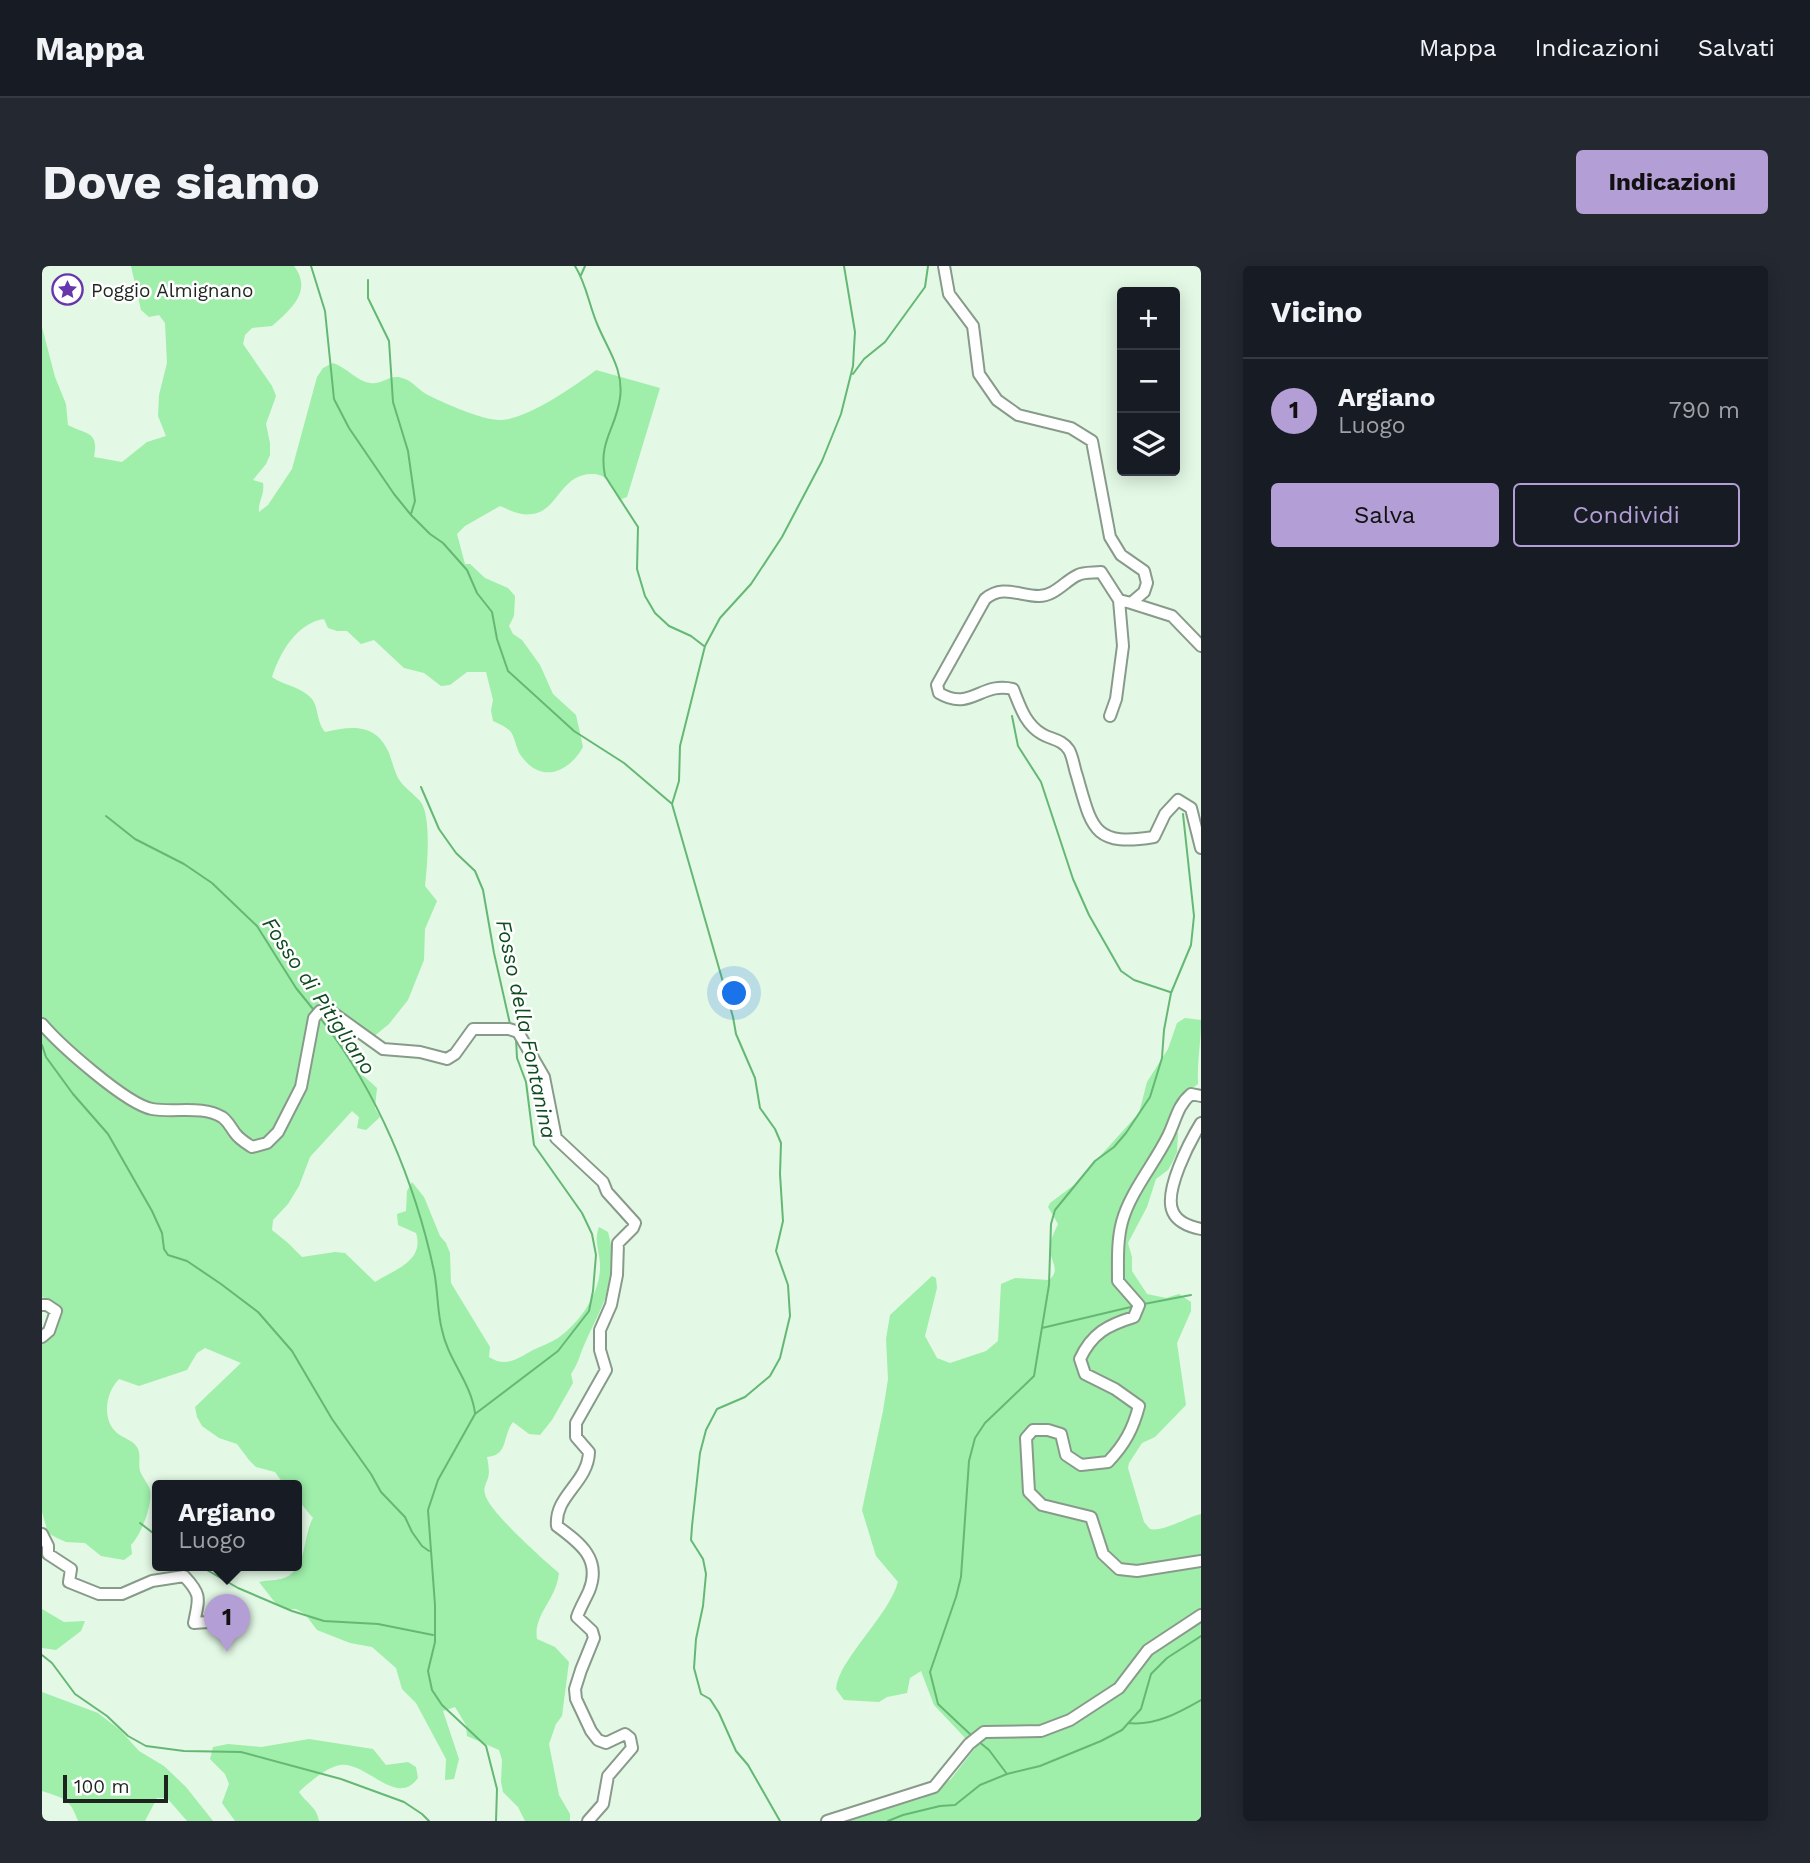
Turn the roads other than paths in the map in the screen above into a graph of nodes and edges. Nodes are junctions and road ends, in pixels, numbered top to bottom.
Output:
1 (944, 266) edge
2 (1119, 600) junction
3 (1131, 603) junction
4 (1201, 646) edge
5 (1110, 716) dead end
6 (1201, 848) edge
7 (42, 1024) edge
8 (1201, 1096) edge
9 (1201, 1122) edge
10 (1201, 1229) edge
11 (42, 1305) edge
12 (42, 1337) edge
13 (42, 1534) edge
14 (1201, 1561) edge
15 (1201, 1615) edge
16 (208, 1622) dead end
17 (589, 1821) edge
18 (827, 1821) edge

1 - 3 street
2 - 3 street
2 - 5 street
2 - 6 street
3 - 4 street
7 - 17 street
8 - 14 street
9 - 10 street
11 - 12 street
13 - 16 street
15 - 18 street

